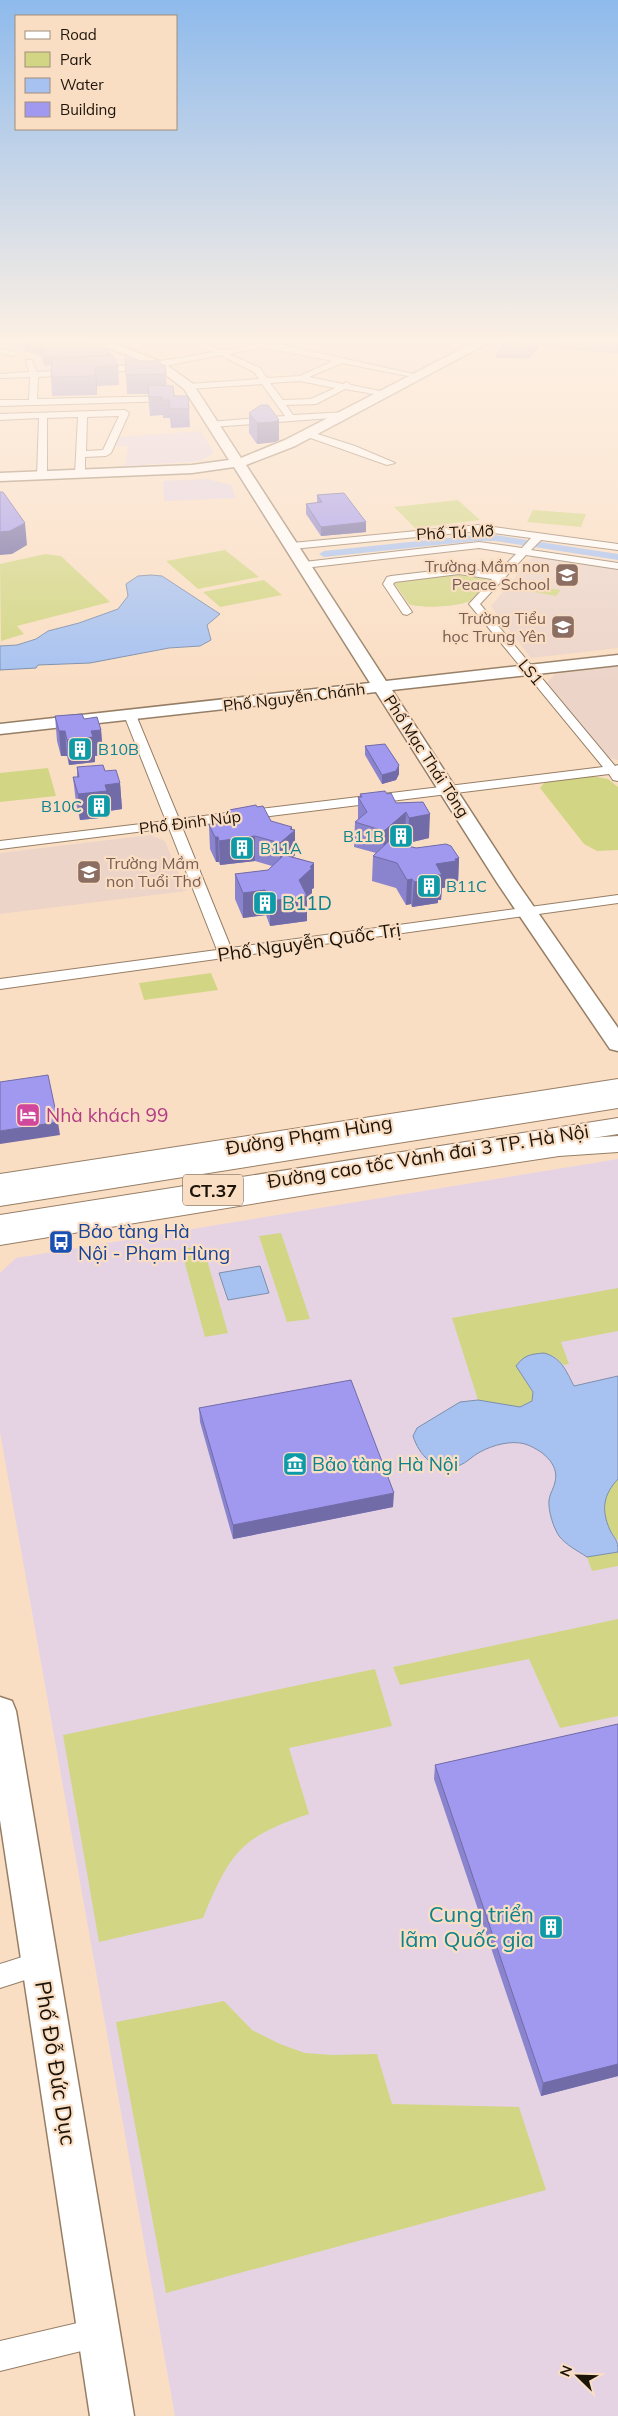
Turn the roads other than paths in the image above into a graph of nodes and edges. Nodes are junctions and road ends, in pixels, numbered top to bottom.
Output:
1 (42, 456) edge
2 (82, 456) edge
3 (221, 456) edge
4 (232, 456) edge
5 (254, 456) edge
6 (372, 456) edge
7 (260, 457) joint
8 (390, 463) dead end
9 (240, 464) junction
10 (205, 471) junction
11 (80, 474) junction
12 (42, 475) junction
13 (0, 477) edge
14 (0, 483) edge
15 (249, 483) junction
16 (531, 544) junction
17 (292, 546) junction
18 (618, 547) edge
19 (304, 565) junction
20 (618, 566) edge
21 (501, 577) junction
22 (407, 612) dead end
23 (618, 660) edge
24 (529, 671) junction
25 (382, 686) junction
26 (130, 715) junction
27 (0, 729) edge
28 (616, 772) edge
29 (450, 791) junction
30 (173, 824) junction
31 (0, 844) edge
32 (618, 899) edge
33 (529, 912) junction
34 (226, 953) junction
35 (0, 984) edge
36 (618, 1044) edge
37 (618, 1087) edge
38 (618, 1092) edge
39 (618, 1100) edge
40 (618, 1126) edge
41 (618, 1132) edge
42 (362, 1141) junction
43 (618, 1144) edge
44 (427, 1156) junction
45 (0, 1183) edge
46 (0, 1197) edge
47 (0, 1224) edge
48 (0, 1236) edge
49 (0, 1711) edge
50 (40, 1963) junction
51 (0, 1976) edge
52 (99, 2333) junction
53 (0, 2356) edge
54 (112, 2416) edge

1 - 12 street
2 - 11 street
3 - 10 street
4 - 9 street, Phố Mạc Thái Tông
5 - 7 street
6 - 8 street
7 - 9 street
9 - 10 street
9 - 15 street, Phố Mạc Thái Tông
10 - 11 street
10 - 14 street
10 - 15 street
11 - 12 street
12 - 13 street
15 - 17 street, Phố Mạc Thái Tông
16 - 17 street, Phố Tú Mỡ
16 - 18 street, Phố Tú Mỡ
16 - 19 street, Phố Tú Mỡ
16 - 20 street, Phố Tú Mỡ
16 - 21 street, LS1
17 - 19 street, Phố Mạc Thái Tông
19 - 25 street, Phố Mạc Thái Tông
21 - 22 street
21 - 24 street, LS1
23 - 24 street, Phố Nguyễn Chánh
24 - 25 street, Phố Nguyễn Chánh
24 - 28 street, LS1
25 - 26 street, Phố Nguyễn Chánh
25 - 29 street, Phố Mạc Thái Tông
26 - 27 street, Phố Nguyễn Chánh
26 - 30 street
28 - 29 street, Phố Đinh Núp
29 - 30 street, Phố Đinh Núp
29 - 33 street, Phố Mạc Thái Tông
30 - 31 street, Phố Đinh Núp
30 - 34 street
32 - 33 street, Phố Nguyễn Quốc Trị
33 - 34 street, Phố Nguyễn Quốc Trị
33 - 36 street, Phố Mạc Thái Tông
34 - 35 street, Phố Nguyễn Quốc Trị
37 - 45 main road, Đường Phạm Hùng
38 - 42 main road
39 - 42 main road, Đường cao tốc Vành đai 3 TP. Hà Nội / CT.37
40 - 44 main road, Đường cao tốc Vành đai 3 TP. Hà Nội / CT.37
41 - 44 main road
42 - 46 main road, Đường cao tốc Vành đai 3 TP. Hà Nội / CT.37
43 - 48 main road
44 - 47 main road, Đường cao tốc Vành đai 3 TP. Hà Nội / CT.37
49 - 50 street, Phố Đỗ Đức Dục
50 - 51 street
50 - 52 street, Phố Đỗ Đức Dục
52 - 53 street
52 - 54 street, Phố Đỗ Đức Dục

